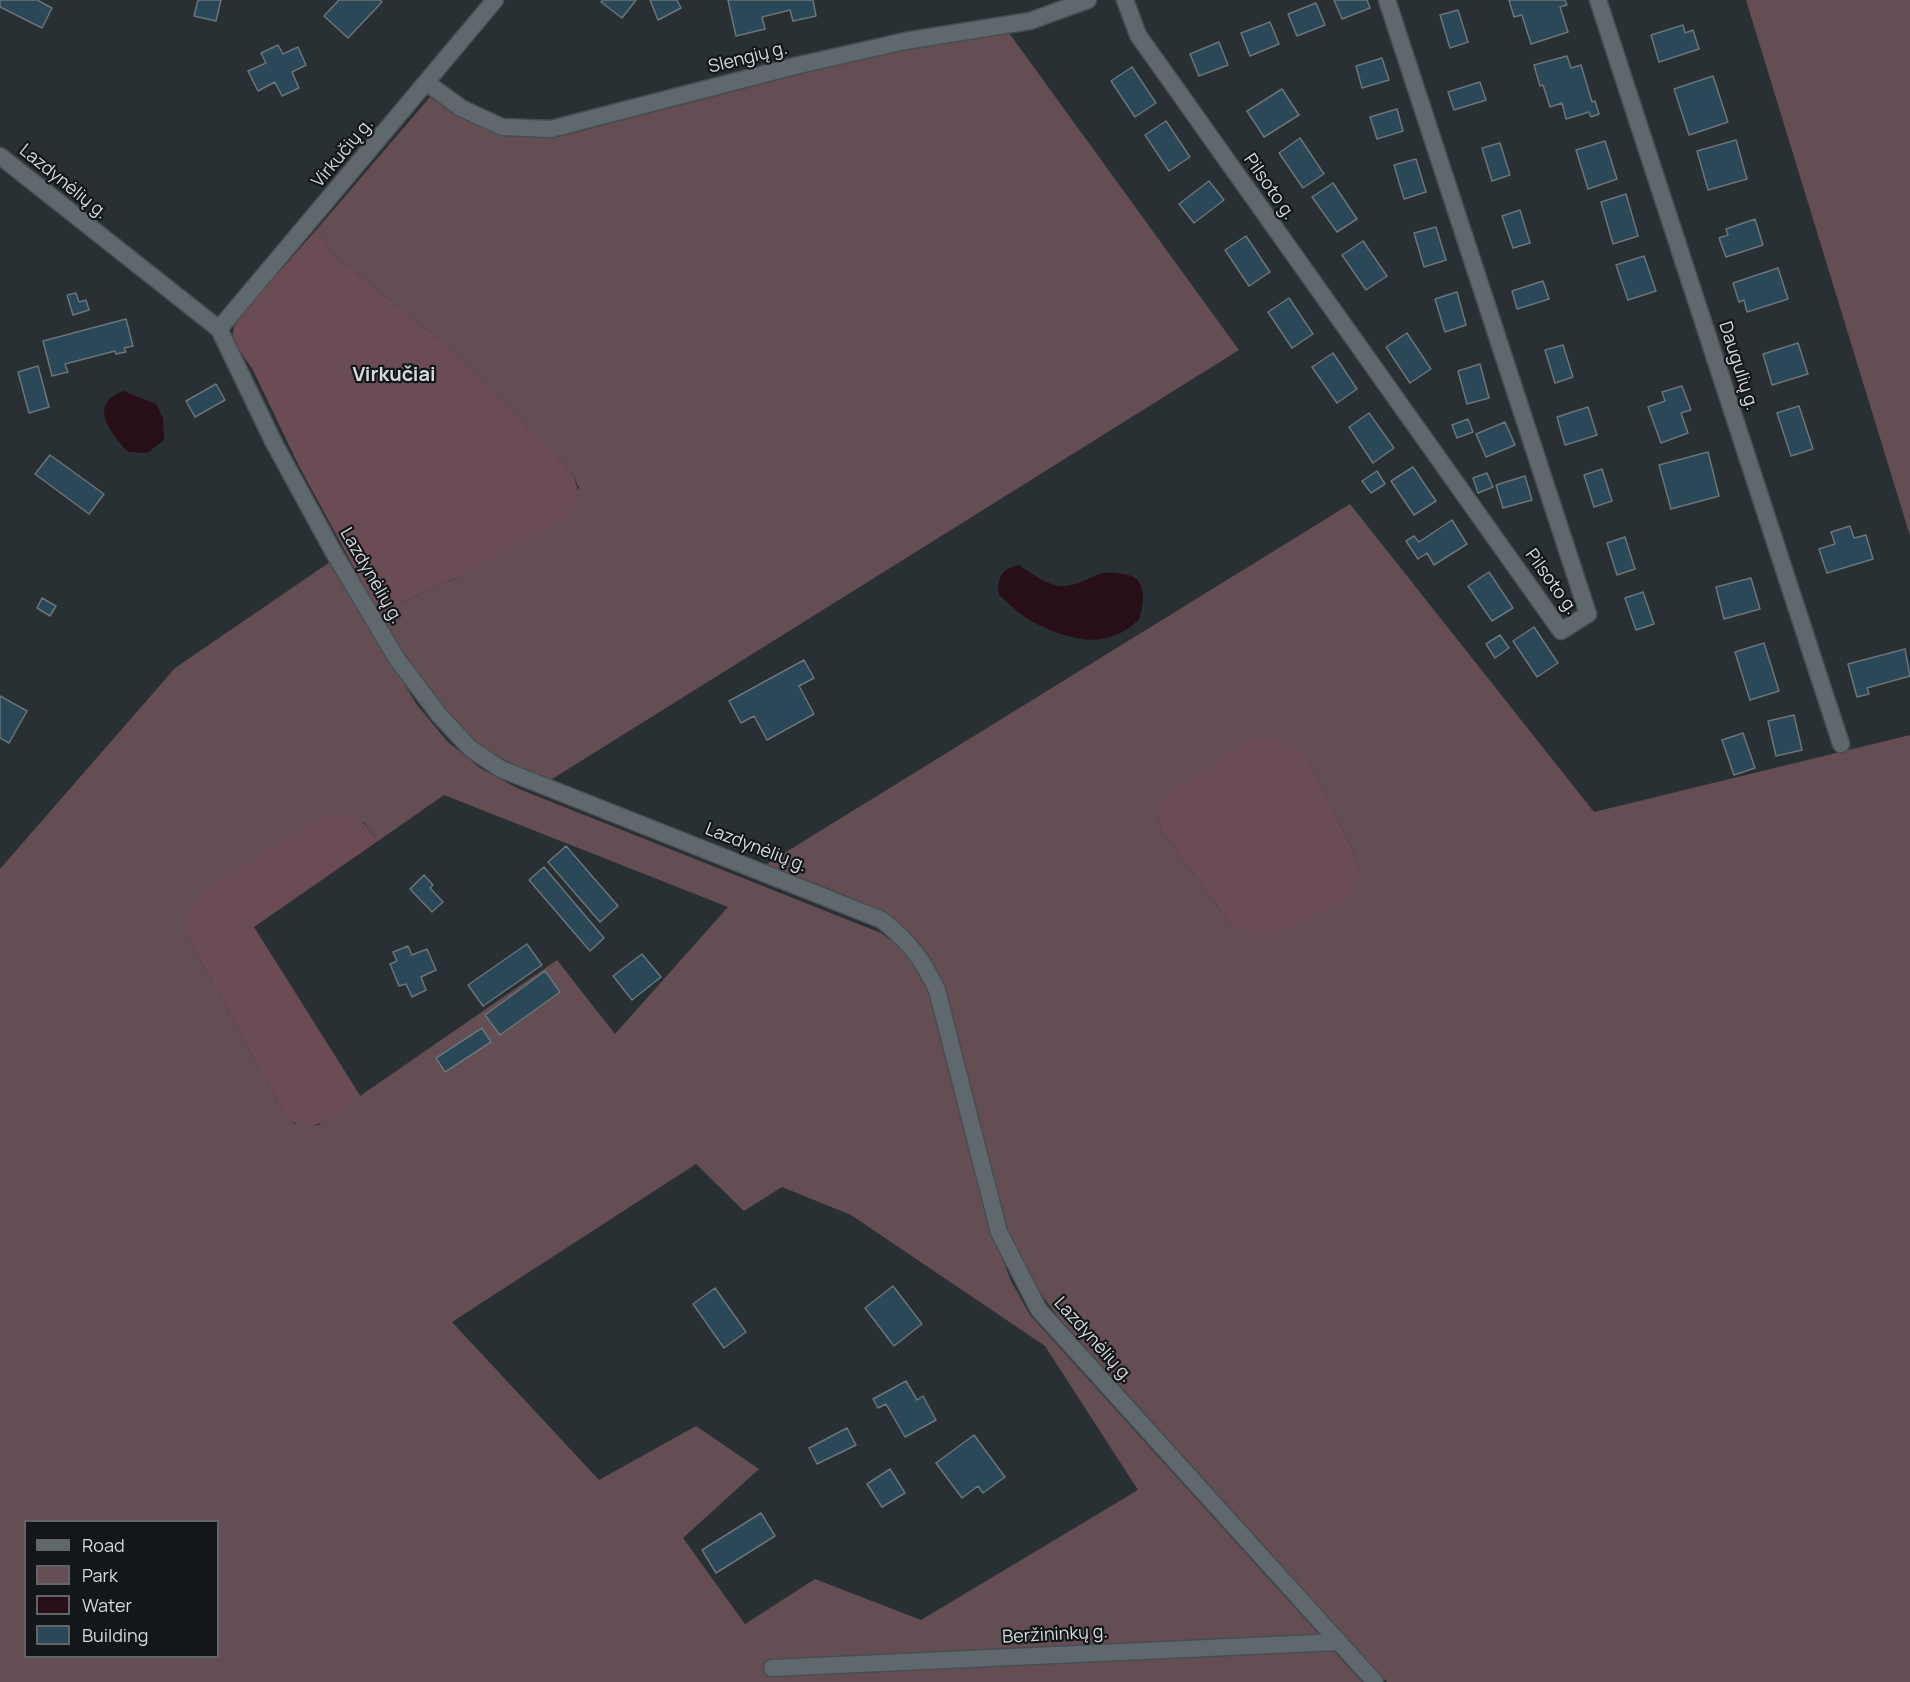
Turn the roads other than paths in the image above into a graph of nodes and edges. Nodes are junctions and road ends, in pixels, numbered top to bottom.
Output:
1 (495, 0) edge
2 (1088, 0) edge
3 (1125, 0) edge
4 (1387, 0) edge
5 (1598, 0) edge
6 (427, 83) junction
7 (0, 156) edge
8 (219, 329) junction
9 (1841, 744) dead end
10 (1339, 1642) junction
11 (772, 1668) dead end
12 (1375, 1682) edge

1 - 6 street, Virkučių g.
2 - 6 street, Slengių g.
3 - 4 street, Pilsoto g.
5 - 9 street, Daugulių g.
6 - 8 street, Virkučių g.
7 - 8 street, Lazdynėlių g.
8 - 10 street, Lazdynėlių g.
10 - 11 street, Beržininkų g.
10 - 12 street, Lazdynėlių g.

